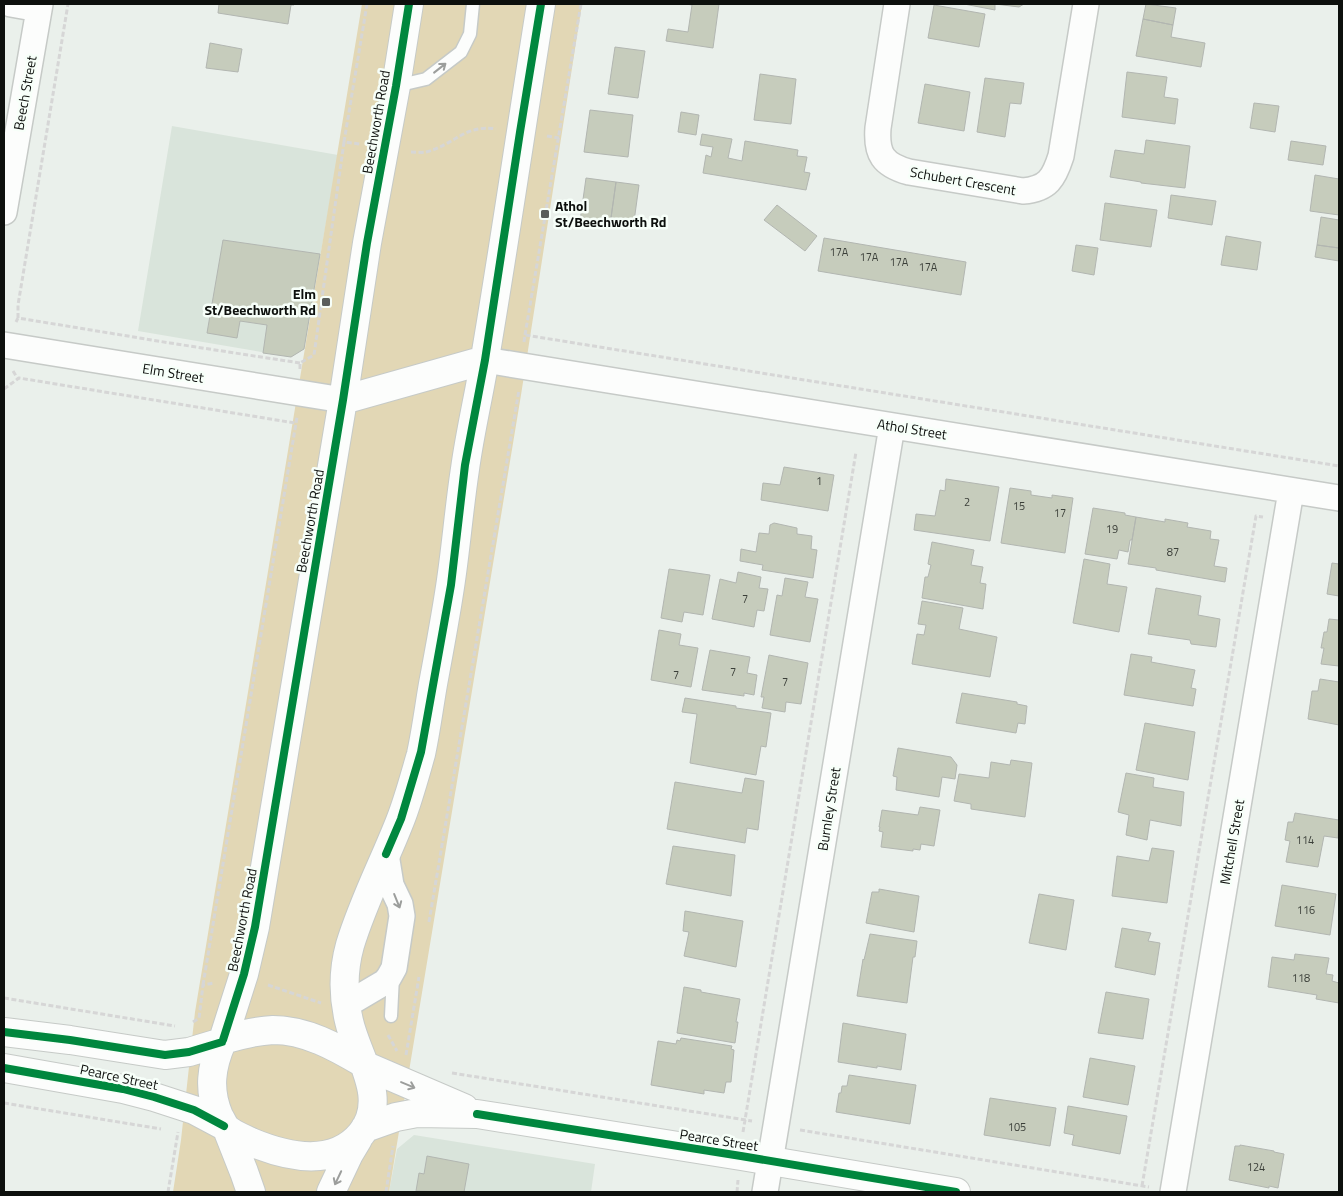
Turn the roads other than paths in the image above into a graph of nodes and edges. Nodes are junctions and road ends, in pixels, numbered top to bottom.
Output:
1 (11, 4) edge
2 (409, 4) edge
3 (473, 4) edge
4 (541, 4) edge
5 (897, 4) edge
6 (1086, 4) edge
7 (40, 6) edge
8 (396, 86) junction
9 (4, 212) edge
10 (4, 345) edge
11 (485, 360) junction
12 (343, 400) junction
13 (892, 426) junction
14 (1291, 491) junction
15 (1339, 498) edge
16 (386, 854) junction
17 (394, 968) junction
18 (346, 1005) junction
19 (391, 1016) dead end
20 (4, 1032) edge
21 (222, 1041) junction
22 (363, 1064) junction
23 (4, 1068) edge
24 (477, 1114) junction
25 (225, 1128) junction
26 (363, 1131) junction
27 (770, 1161) junction
28 (251, 1192) edge
29 (331, 1192) edge
30 (765, 1192) edge
31 (956, 1192) edge
32 (1173, 1192) edge

1 - 7 street
2 - 8 main road, Beechworth Road
8 -> 3 lane
4 - 11 main road
5 - 6 street, Schubert Crescent
7 - 9 street, Beech Street
8 - 12 main road, Beechworth Road
10 - 12 street, Elm Street
11 - 12 main road
11 - 13 street, Athol Street
11 - 16 main road
12 - 21 main road, Beechworth Road
13 - 14 street, Athol Street
13 - 27 street, Burnley Street
14 - 15 street, Athol Street
14 - 32 street, Mitchell Street
16 -> 17 street
16 - 18 main road
17 - 18 street
17 - 19 lane
18 - 22 main road
20 - 21 main road, Pearce Street
21 - 22 main road
21 - 25 main road
22 -> 24 main road, Pearce Street
22 - 26 main road
23 - 25 main road, Pearce Street
24 - 26 main road, Pearce Street
24 - 27 main road, Pearce Street
25 - 26 main road
25 - 28 main road
26 -> 29 main road
27 - 30 street, Burnley Street
27 - 31 main road, Pearce Street

